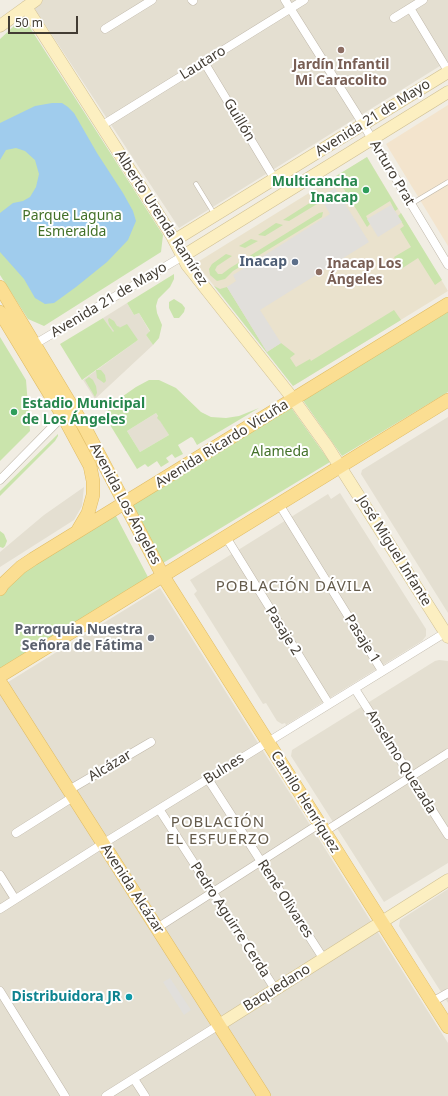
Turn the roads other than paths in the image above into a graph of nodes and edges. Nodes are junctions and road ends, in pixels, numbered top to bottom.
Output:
1 (284, 0) edge
2 (304, 0) edge
3 (423, 0) edge
4 (28, 2) edge
5 (147, 2) edge
6 (410, 8) junction
7 (290, 9) junction
8 (394, 18) dead end
9 (0, 26) edge
10 (105, 30) dead end
11 (204, 62) junction
12 (448, 71) edge
13 (448, 92) edge
14 (362, 124) junction
15 (101, 126) junction
16 (372, 139) junction
17 (274, 178) junction
18 (448, 182) edge
19 (196, 184) dead end
20 (411, 204) junction
21 (215, 215) junction
22 (202, 223) junction
23 (212, 238) junction
24 (175, 240) junction
25 (183, 256) junction
26 (448, 265) edge
27 (0, 287) edge
28 (448, 304) edge
29 (0, 312) edge
30 (35, 344) junction
31 (294, 400) junction
32 (448, 400) edge
33 (63, 416) junction
34 (340, 466) junction
35 (0, 480) edge
36 (125, 504) junction
37 (279, 504) junction
38 (76, 532) junction
39 (226, 537) junction
40 (162, 576) junction
41 (0, 589) edge
42 (447, 633) edge
43 (382, 671) junction
44 (0, 676) edge
45 (0, 682) edge
46 (355, 689) junction
47 (329, 704) junction
48 (151, 742) dead end
49 (268, 742) junction
50 (448, 753) edge
51 (411, 777) junction
52 (208, 779) junction
53 (71, 793) junction
54 (159, 809) junction
55 (322, 828) junction
56 (16, 833) dead end
57 (448, 835) edge
58 (103, 844) junction
59 (261, 861) junction
60 (0, 875) edge
61 (448, 880) edge
62 (212, 892) junction
63 (15, 899) junction
64 (0, 909) edge
65 (381, 922) junction
66 (157, 928) junction
67 (324, 958) junction
68 (275, 989) junction
69 (0, 991) edge
70 (448, 992) edge
71 (432, 1002) junction
72 (219, 1025) junction
73 (448, 1027) edge
74 (134, 1079) junction
75 (65, 1096) edge
76 (106, 1096) edge
77 (145, 1096) edge
78 (264, 1096) edge

1 - 7 street, Arturo Prat
2 - 7 street, Lautaro
3 - 6 street
4 - 9 street
4 - 15 street, Alberto Urenda Ramírez
5 - 10 street
6 - 8 street
6 - 12 street
7 - 11 street, Lautaro
7 - 14 street, Arturo Prat
11 - 15 street, Lautaro
11 - 17 street, Guillón
12 - 14 street, Avenida 21 de Mayo
13 - 16 street, Avenida 21 de Mayo
14 - 16 street, Arturo Prat
14 - 17 street, Avenida 21 de Mayo
15 - 24 street, Alberto Urenda Ramírez
16 - 20 street, Arturo Prat
16 - 23 street, Avenida 21 de Mayo
17 - 21 street, Avenida 21 de Mayo
18 - 20 lane
19 - 21 lane
20 - 26 street, Arturo Prat
21 - 22 street, Avenida 21 de Mayo
22 - 23 street
22 - 24 street, Avenida 21 de Mayo
23 - 25 street, Avenida 21 de Mayo
24 - 25 street, Alberto Urenda Ramírez
25 - 30 street, Avenida 21 de Mayo
25 - 31 street, Alberto Urenda Ramírez
27 - 30 main road, Avenida Los Ángeles
28 - 31 main road, Avenida Ricardo Vicuña
29 - 33 main road, Avenida Los Ángeles
30 - 36 main road, Avenida Los Ángeles
31 - 34 street, Alberto Urenda Ramírez
31 - 36 main road, Avenida Ricardo Vicuña
32 - 34 main road
33 - 35 street
33 - 38 main road, Avenida Los Ángeles
34 - 37 main road
34 - 42 street, José Miguel Infante
36 - 38 main road, Avenida Ricardo Vicuña
36 - 40 main road, Avenida Los Ángeles
37 - 39 main road
37 - 43 street, Pasaje 1
38 - 41 main road, Avenida Ricardo Vicuña
39 - 40 main road
39 - 47 street, Pasaje 2
40 - 44 main road
40 - 49 main road, Camilo Henríquez
42 - 43 street, Bulnes
43 - 46 street, Bulnes
45 - 53 main road, Avenida Alcázar
46 - 47 street, Bulnes
46 - 51 street, Anselmo Quezada
47 - 49 street, Bulnes
48 - 53 street, Alcázar
49 - 52 street, Bulnes
49 - 55 main road, Camilo Henríquez
50 - 51 street
51 - 55 street
51 - 57 street, Anselmo Quezada
52 - 54 street, Bulnes
52 - 59 street, René Olivares
53 - 56 street, Alcázar
53 - 58 main road, Avenida Alcázar
54 - 58 street, Bulnes
54 - 62 street, Pedro Aguirre Cerda
55 - 59 street
55 - 65 main road, Camilo Henríquez
58 - 63 street, Bulnes
58 - 66 main road, Avenida Alcázar
59 - 62 street
59 - 67 street, René Olivares
60 - 63 street
61 - 65 street, Baquedano
62 - 66 street
62 - 68 street, Pedro Aguirre Cerda
63 - 64 street, Bulnes
65 - 67 street, Baquedano
65 - 71 main road, Camilo Henríquez
66 - 72 main road, Avenida Alcázar
67 - 68 street, Baquedano
68 - 72 street, Baquedano
69 - 75 street
70 - 71 street
71 - 73 main road, Camilo Henríquez
72 - 74 street, Baquedano
72 - 78 main road, Avenida Alcázar
74 - 76 street, Baquedano
74 - 77 street

